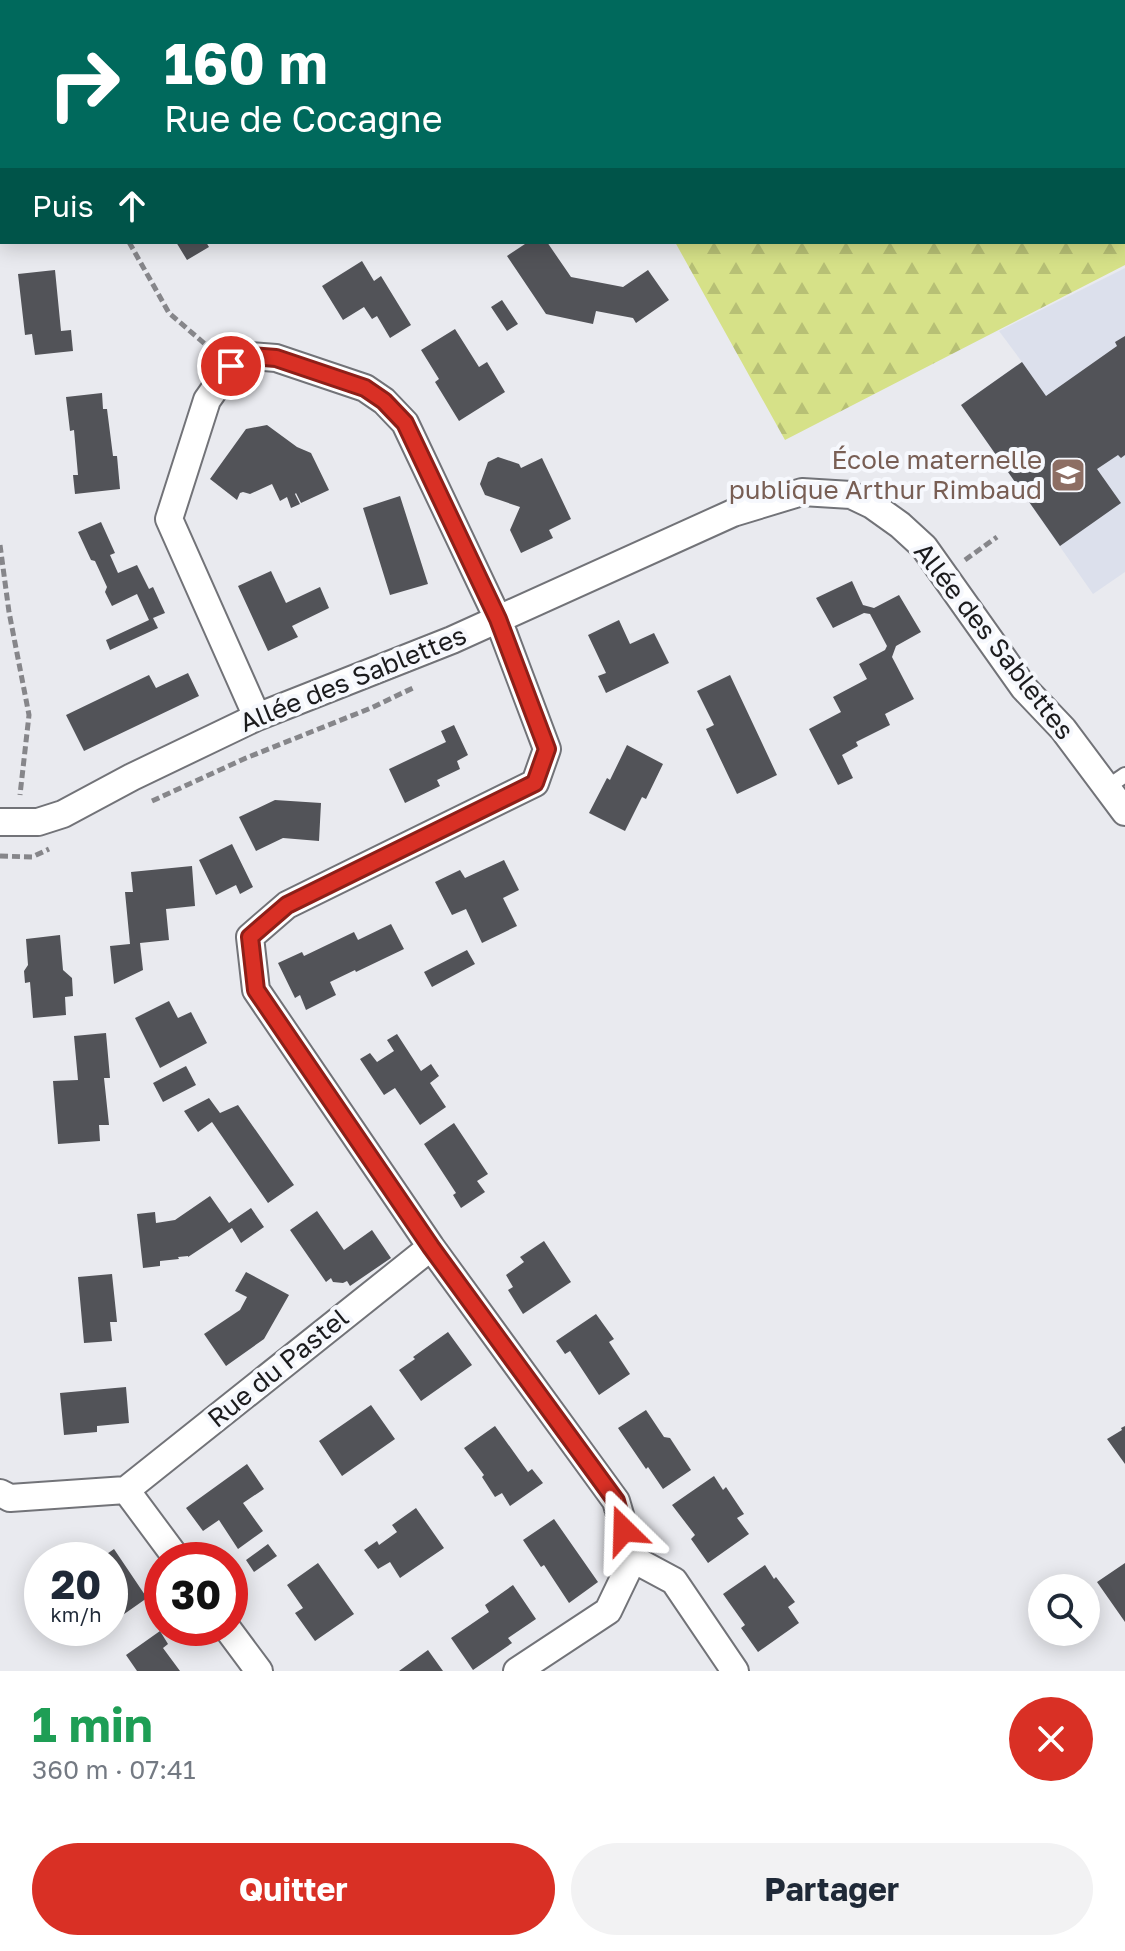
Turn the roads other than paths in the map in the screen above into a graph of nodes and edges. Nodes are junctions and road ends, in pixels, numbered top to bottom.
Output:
1 (498, 619) junction
2 (257, 717) junction
3 (1116, 781) edge
4 (1125, 812) edge
5 (6, 822) edge
6 (431, 1247) junction
7 (126, 1490) junction
8 (0, 1493) edge
9 (165, 1542) edge
10 (633, 1559) junction
11 (240, 1646) edge
12 (259, 1671) edge
13 (517, 1671) edge
14 (735, 1671) edge

1 - 2 street, Allée des Sablettes
1 - 2 street
1 - 3 street, Allée des Sablettes
1 - 6 street
2 - 5 street, Allée des Sablettes
3 - 4 street, Allée des Sablettes
6 - 7 street, Rue du Pastel
6 - 10 street
7 - 8 street
7 - 9 street
10 - 13 street
10 - 14 street
11 - 12 street

